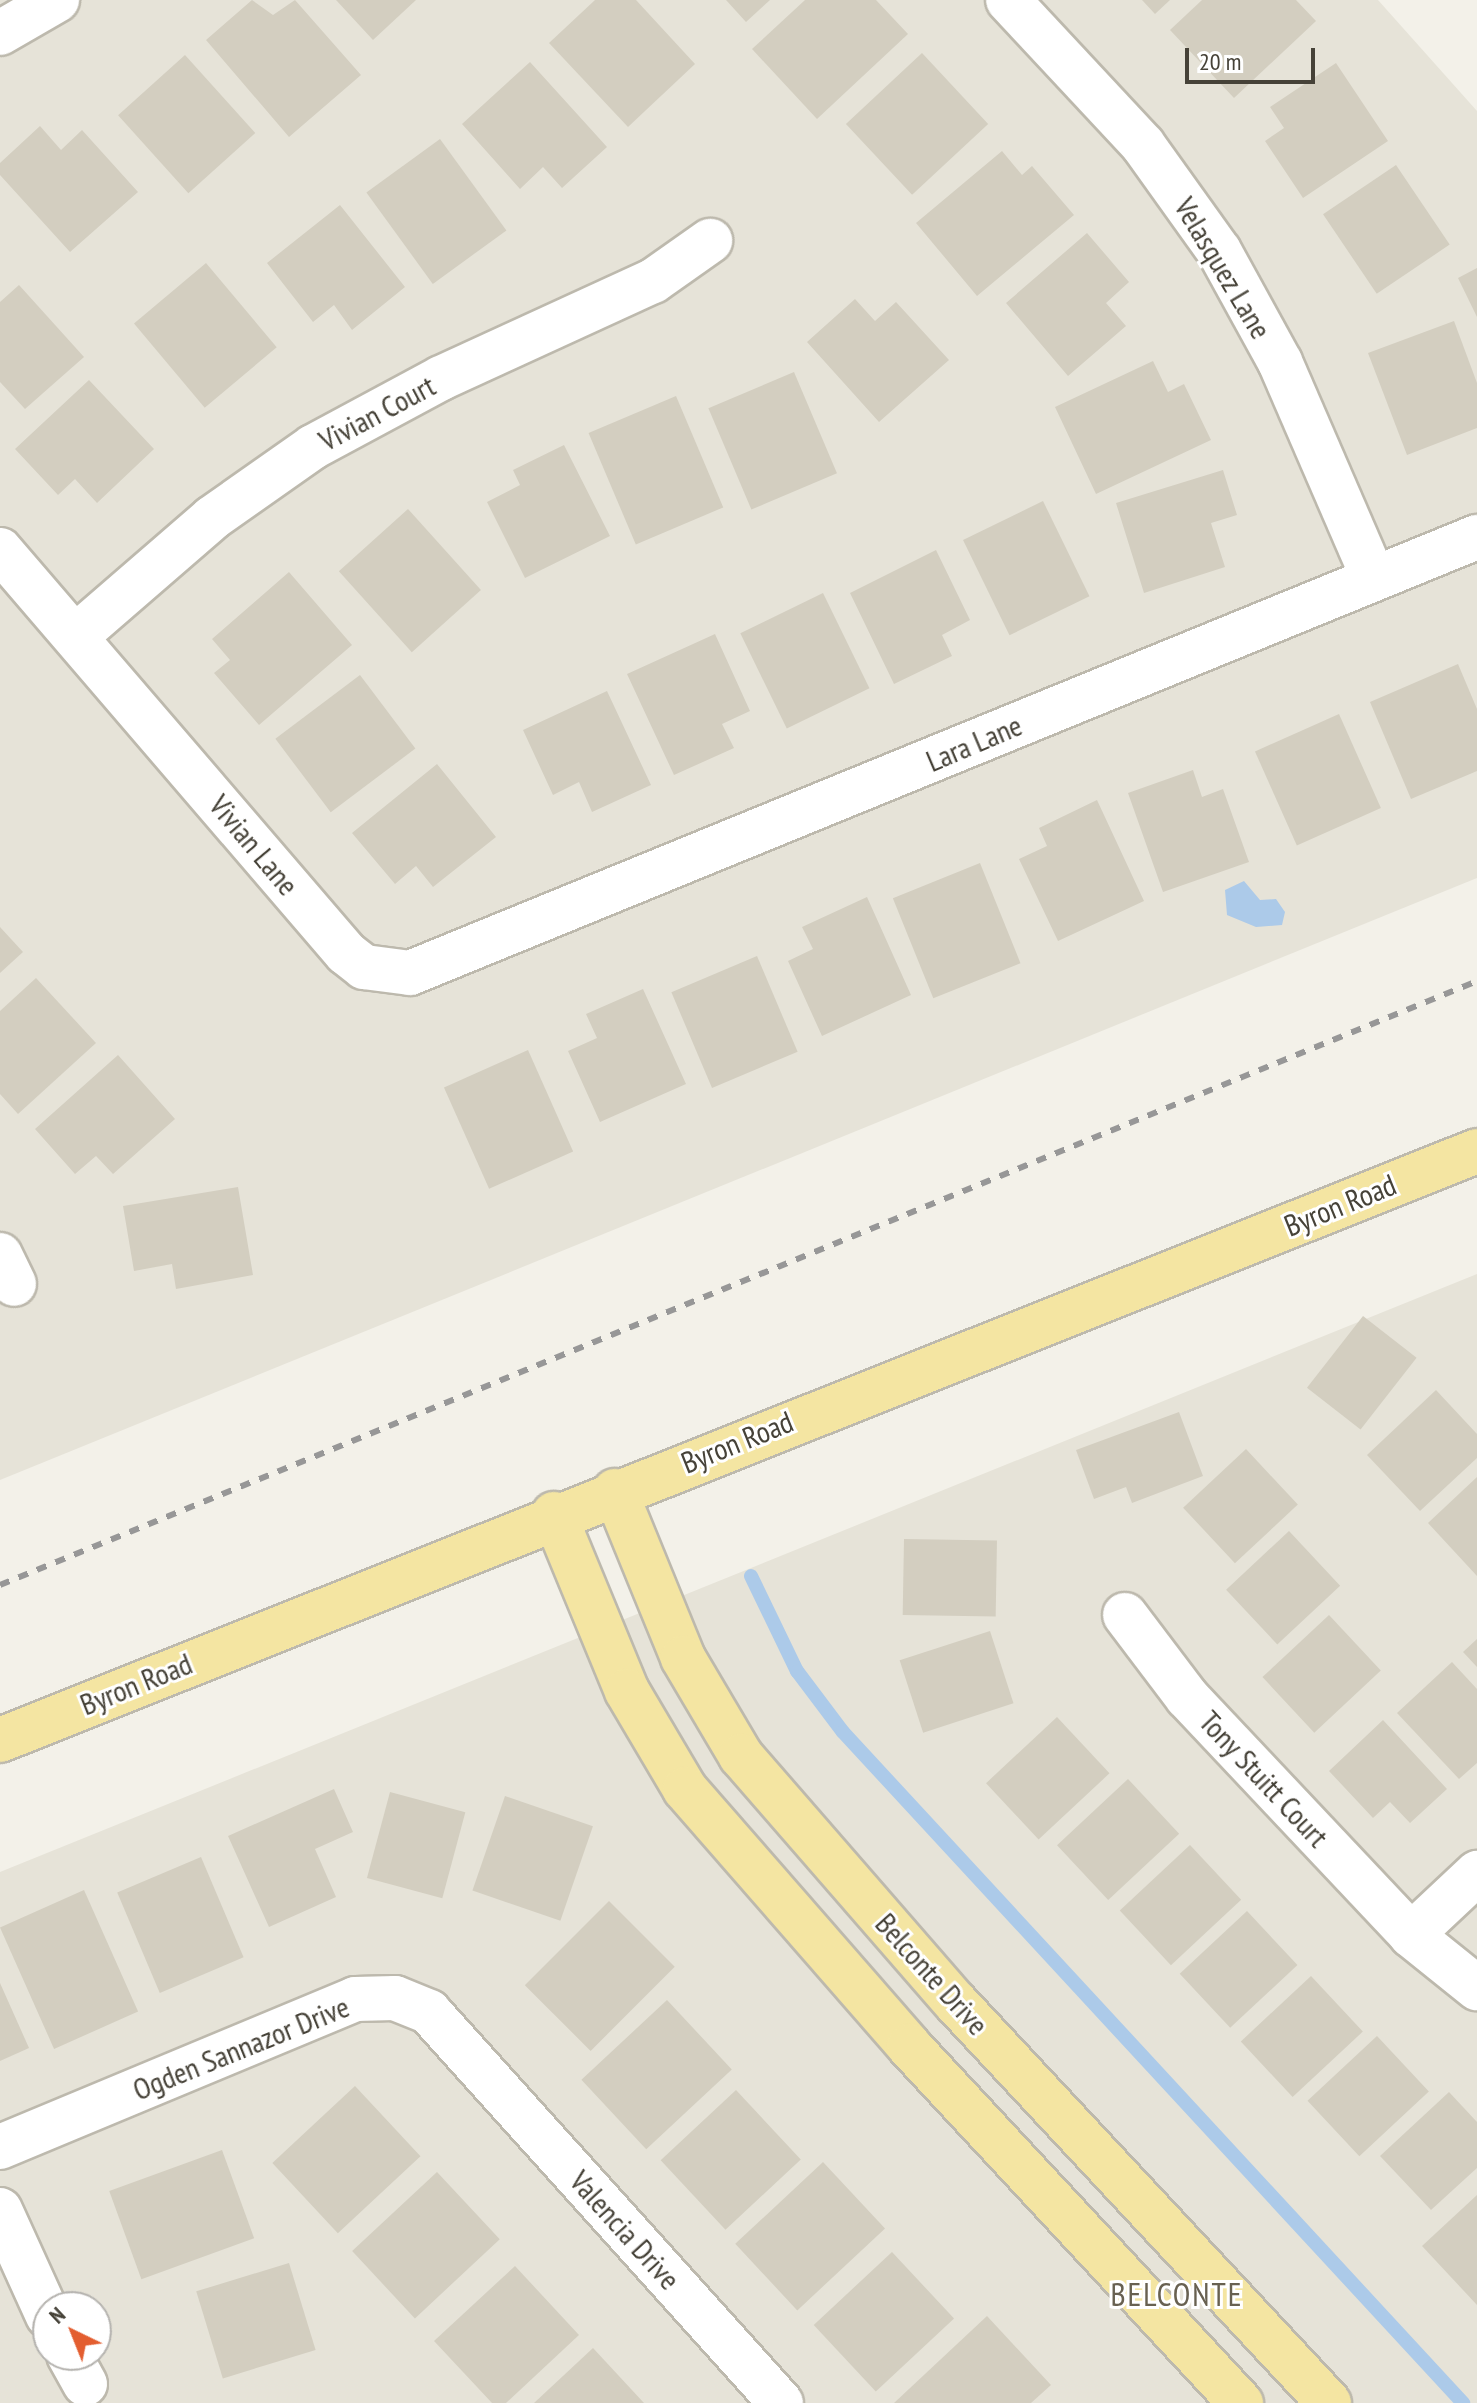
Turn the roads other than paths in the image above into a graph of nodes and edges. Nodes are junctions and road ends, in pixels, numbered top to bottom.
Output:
1 (57, 0) edge
2 (1008, 0) edge
3 (0, 33) edge
4 (710, 241) dead end
5 (1477, 537) edge
6 (0, 550) edge
7 (1373, 577) junction
8 (76, 636) junction
9 (576, 909) joint
10 (1477, 1151) edge
11 (615, 1491) junction
12 (554, 1514) junction
13 (1125, 1615) dead end
14 (0, 1740) edge
15 (1477, 1873) edge
16 (1411, 1935) junction
17 (1477, 1988) edge
18 (469, 2057) joint
19 (0, 2147) edge
20 (0, 2210) edge
21 (37, 2291) edge
22 (781, 2403) edge
23 (1241, 2403) edge
24 (1329, 2403) edge

1 - 3 street
2 - 7 street, Velasquez Lane
4 - 8 street, Vivian Court
5 - 7 street, Lara Lane
6 - 8 street, Vivian Lane
7 - 9 street, Lara Lane
8 - 9 street, Vivian Lane
10 - 11 main road, Byron Road
11 - 12 main road, Byron Road
11 - 24 main road, Belconte Drive
12 - 14 main road, Byron Road
12 - 23 main road
13 - 16 street, Tony Stuitt Court
15 - 16 street
16 - 17 street, Tony Stuitt Court
18 - 19 street, Ogden Sannazor Drive
18 - 22 street, Valencia Drive
20 - 21 street

